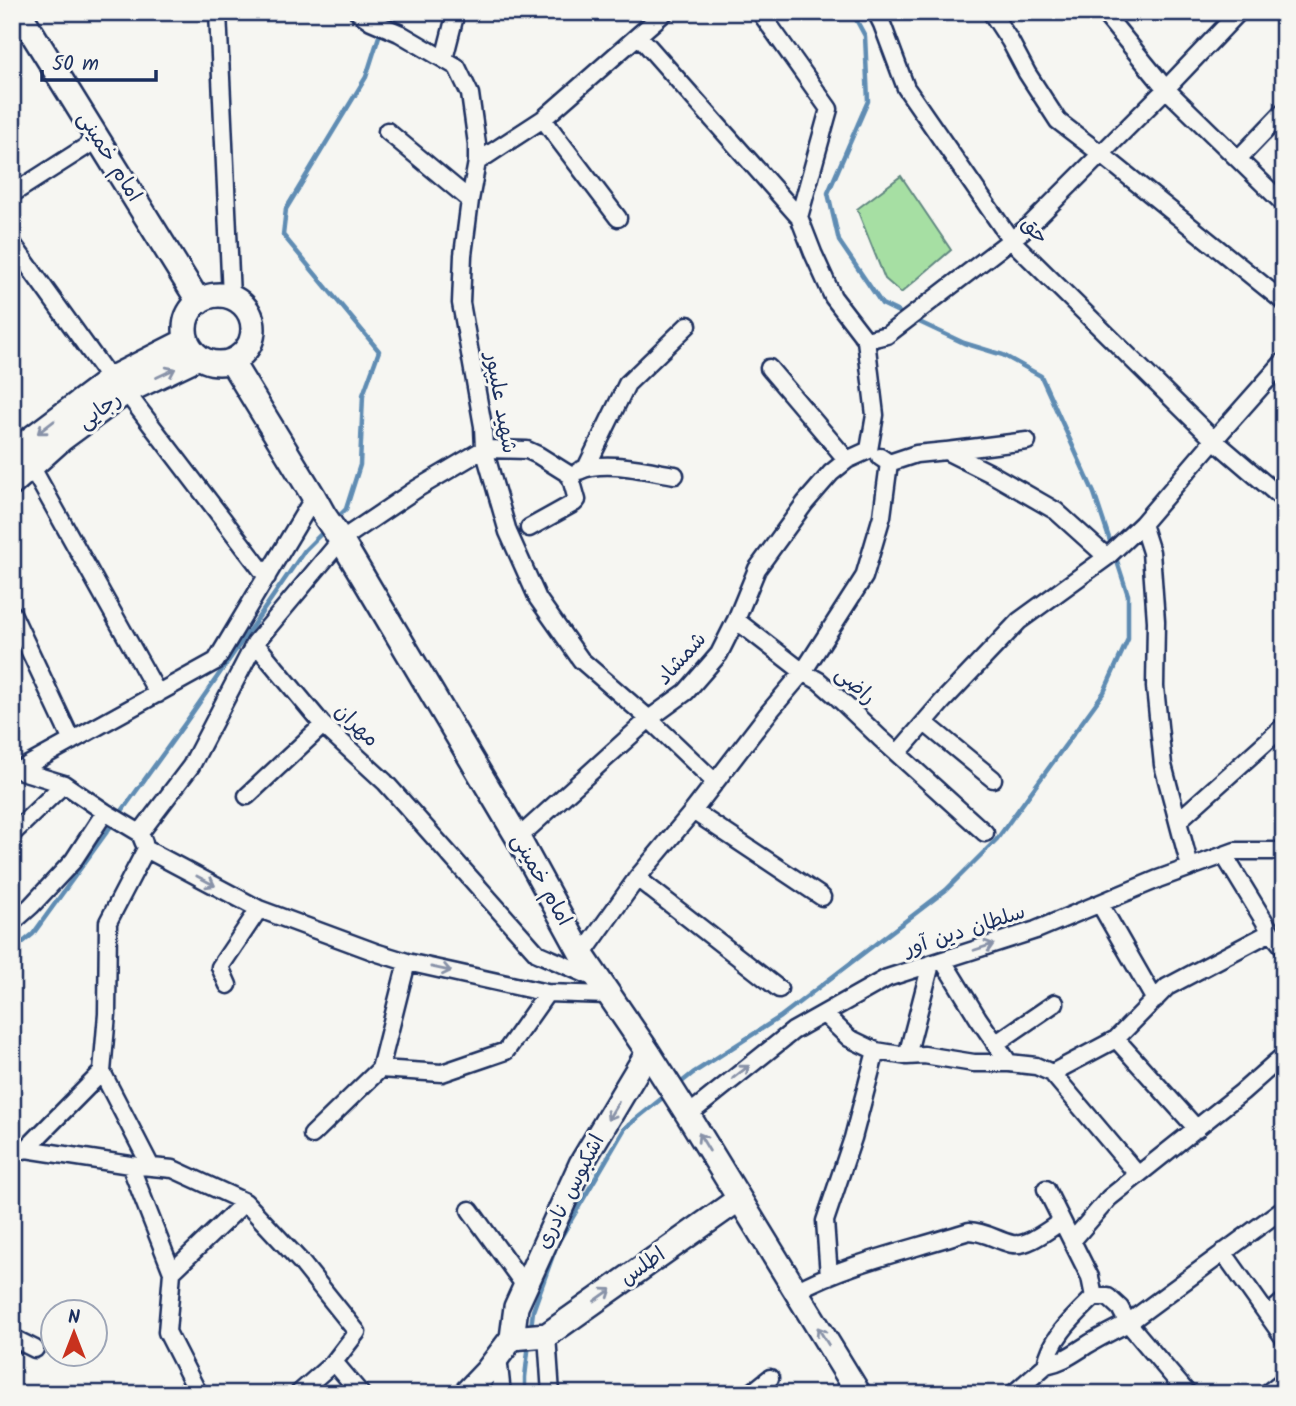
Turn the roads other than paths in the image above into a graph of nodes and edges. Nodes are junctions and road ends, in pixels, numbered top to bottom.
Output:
1 (19, 12) edge
2 (218, 12) edge
3 (456, 12) edge
4 (665, 12) edge
5 (760, 12) edge
6 (876, 12) edge
7 (991, 12) edge
8 (1103, 12) edge
9 (1239, 12) edge
10 (364, 17) edge
11 (639, 36) junction
12 (444, 59) junction
13 (1166, 89) junction
14 (1284, 111) edge
15 (543, 120) junction
16 (387, 131) dead end
17 (98, 139) junction
18 (1101, 154) junction
19 (1238, 159) junction
20 (477, 162) junction
21 (12, 194) edge
22 (470, 200) junction
23 (1284, 204) edge
24 (799, 217) junction
25 (618, 218) dead end
26 (1011, 240) junction
27 (12, 243) edge
28 (232, 298) junction
29 (199, 302) junction
30 (1284, 302) edge
31 (688, 325) dead end
32 (866, 340) junction
33 (193, 348) junction
34 (231, 361) junction
35 (1284, 361) edge
36 (769, 368) dead end
37 (1266, 381) junction
38 (1284, 384) edge
39 (118, 385) junction
40 (1214, 440) junction
41 (1027, 441) dead end
42 (15, 443) edge
43 (484, 449) junction
44 (869, 450) junction
45 (946, 452) junction
46 (847, 460) junction
47 (889, 463) junction
48 (32, 466) junction
49 (586, 468) junction
50 (570, 475) junction
51 (675, 475) dead end
52 (12, 484) edge
53 (1284, 500) edge
54 (329, 521) junction
55 (1142, 524) junction
56 (529, 528) dead end
57 (1107, 557) junction
58 (267, 577) junction
59 (12, 613) edge
60 (736, 620) junction
61 (255, 643) junction
62 (803, 672) junction
63 (158, 694) junction
64 (649, 719) junction
65 (925, 723) junction
66 (323, 725) junction
67 (1284, 726) edge
68 (72, 741) junction
69 (898, 753) junction
70 (16, 769) edge
71 (993, 779) dead end
72 (715, 782) junction
73 (64, 784) junction
74 (247, 796) dead end
75 (693, 811) junction
76 (105, 812) junction
77 (1178, 821) junction
78 (140, 833) junction
79 (985, 833) dead end
80 (12, 834) edge
81 (518, 838) junction
82 (146, 849) junction
83 (1284, 851) edge
84 (1224, 855) junction
85 (1190, 867) junction
86 (637, 878) junction
87 (822, 897) dead end
88 (1100, 904) junction
89 (259, 909) junction
90 (12, 923) edge
91 (1271, 932) junction
92 (1284, 948) edge
93 (582, 955) junction
94 (407, 962) junction
95 (937, 963) junction
96 (228, 985) dead end
97 (602, 987) junction
98 (779, 989) dead end
99 (547, 992) junction
100 (1155, 1000) junction
101 (1055, 1003) dead end
102 (824, 1014) junction
103 (1116, 1039) junction
104 (995, 1044) junction
105 (876, 1051) junction
106 (1284, 1055) edge
107 (907, 1056) junction
108 (654, 1062) junction
109 (1009, 1063) junction
110 (380, 1069) junction
111 (102, 1072) junction
112 (1052, 1073) junction
113 (682, 1107) junction
114 (1197, 1129) junction
115 (313, 1135) dead end
116 (19, 1152) edge
117 (130, 1165) junction
118 (151, 1167) junction
119 (1138, 1175) junction
120 (1046, 1189) dead end
121 (738, 1199) junction
122 (245, 1202) junction
123 (1284, 1208) edge
124 (470, 1210) dead end
125 (1062, 1221) junction
126 (1072, 1241) junction
127 (1223, 1252) junction
128 (172, 1272) junction
129 (829, 1276) junction
130 (525, 1286) junction
131 (796, 1292) junction
132 (1094, 1297) junction
133 (1284, 1301) edge
134 (1268, 1315) junction
135 (1128, 1323) junction
136 (547, 1335) junction
137 (1284, 1338) edge
138 (12, 1340) edge
139 (505, 1347) junction
140 (35, 1349) dead end
141 (334, 1362) junction
142 (1046, 1365) junction
143 (770, 1378) dead end
144 (1284, 1380) edge
145 (200, 1394) edge
146 (298, 1394) edge
147 (361, 1394) edge
148 (465, 1394) edge
149 (502, 1394) edge
150 (551, 1394) edge
151 (750, 1394) edge
152 (859, 1394) edge
153 (1013, 1394) edge
154 (1188, 1394) edge
155 (1266, 1394) edge

1 - 17 main road, امام خمینی
2 - 28 street
3 - 12 street
4 - 11 street
5 - 24 street
6 - 26 street, حق
7 - 18 street
8 - 13 street
9 - 13 street
10 - 12 street, شهید علیپور
11 - 15 street
11 - 24 street
12 - 20 street, شهید علیپور
13 - 18 street
13 - 19 street
14 - 19 street
15 - 20 street
15 - 25 street
16 - 22 street
17 - 21 street
17 - 29 main road, امام خمینی
18 - 26 street
18 - 30 street
19 - 23 street
20 - 22 street, شهید علیپور
22 - 43 street, شهید علیپور
24 - 32 street
26 - 32 street
26 - 40 street, حق
27 - 39 street
28 - 29 main road
28 - 34 main road
29 - 33 main road
31 - 49 street
32 - 44 street
33 - 34 main road
33 - 39 main road, رجایی
34 - 54 main road, امام خمینی
35 - 37 street
36 - 46 street
37 - 38 street
37 - 40 street
39 -> 42 main road, رجایی
39 - 48 main road, رجایی
39 - 58 street
40 - 53 street, حق
40 - 55 street
41 - 45 street
43 - 50 street
43 - 54 street
43 - 64 street, شهید علیپور
44 - 46 street, شمشاد
44 - 47 street
45 - 47 street
45 - 57 street
46 - 60 street, شمشاد
47 - 62 street
48 - 52 main road, رجایی
48 - 63 street
49 - 50 street
49 - 51 street
50 - 56 street
54 - 58 street
54 - 61 street
54 - 81 main road, امام خمینی
55 - 57 street
55 - 77 street
57 - 65 street
58 - 63 street
59 - 68 street
60 - 62 street
60 - 64 street, شمشاد
61 - 66 street, مهران
61 - 78 street
62 - 69 street, راضی
62 - 72 street, راضی
63 - 68 street
64 - 72 street, شهید علیپور
64 - 81 street, شمشاد
65 - 69 street
65 - 71 street
66 - 74 street
66 - 97 street, مهران
67 - 77 street
68 - 70 street
69 - 79 street, راضی
70 - 73 street
72 - 75 street, راضی
73 - 76 street
73 - 80 street
75 - 86 street, راضی
75 - 87 street
76 - 78 street
76 - 90 street
77 - 85 street
78 - 82 street
81 - 93 main road, امام خمینی
82 -> 89 street
82 - 111 street
83 - 84 street, سلطان دین آور
84 - 85 street, سلطان دین آور
84 - 91 street
85 - 88 street, سلطان دین آور
86 - 93 street, راضی
86 - 98 street
95 -> 88 street, سلطان دین آور
88 - 100 street
89 - 94 street
89 - 96 street
91 - 92 street
91 - 100 street
93 - 97 main road, امام خمینی
94 -> 99 street
94 - 110 street
95 - 102 street, سلطان دین آور
95 - 104 street
95 - 107 street
97 - 99 street
97 - 108 main road, امام خمینی
99 - 110 street
100 - 103 street
101 - 104 street
102 - 105 street
113 -> 102 street, سلطان دین آور
103 - 112 street
103 - 114 street
104 - 109 street
105 - 107 street
105 - 129 street
106 - 114 street
107 - 109 street
108 - 113 main road, امام خمینی
108 -> 130 main road, اشکبوس نادری
109 - 112 street
110 - 115 street
111 - 116 street
111 - 118 street
112 - 119 street
121 -> 113 main road, امام خمینی
114 - 119 street
116 - 117 street
117 - 118 street
117 - 128 street
118 - 122 street
119 - 126 street
120 - 125 street
121 - 131 main road, امام خمینی
136 -> 121 main road, اطلس
122 - 128 street
122 - 141 street
123 - 127 street
124 - 130 street
125 - 126 street
125 - 129 street
126 - 132 street
127 - 134 street
127 - 135 street
128 - 145 street
129 - 131 street
130 - 139 main road, اشکبوس نادری
152 -> 131 main road, امام خمینی
132 - 135 street
132 - 142 street
133 - 134 street
134 - 137 street
135 - 142 street
135 - 154 street
136 - 139 main road
136 - 150 street
138 - 140 street
139 - 148 main road
139 - 149 street
141 - 146 street
141 - 147 street
142 - 153 street
143 - 151 street
144 - 155 street

